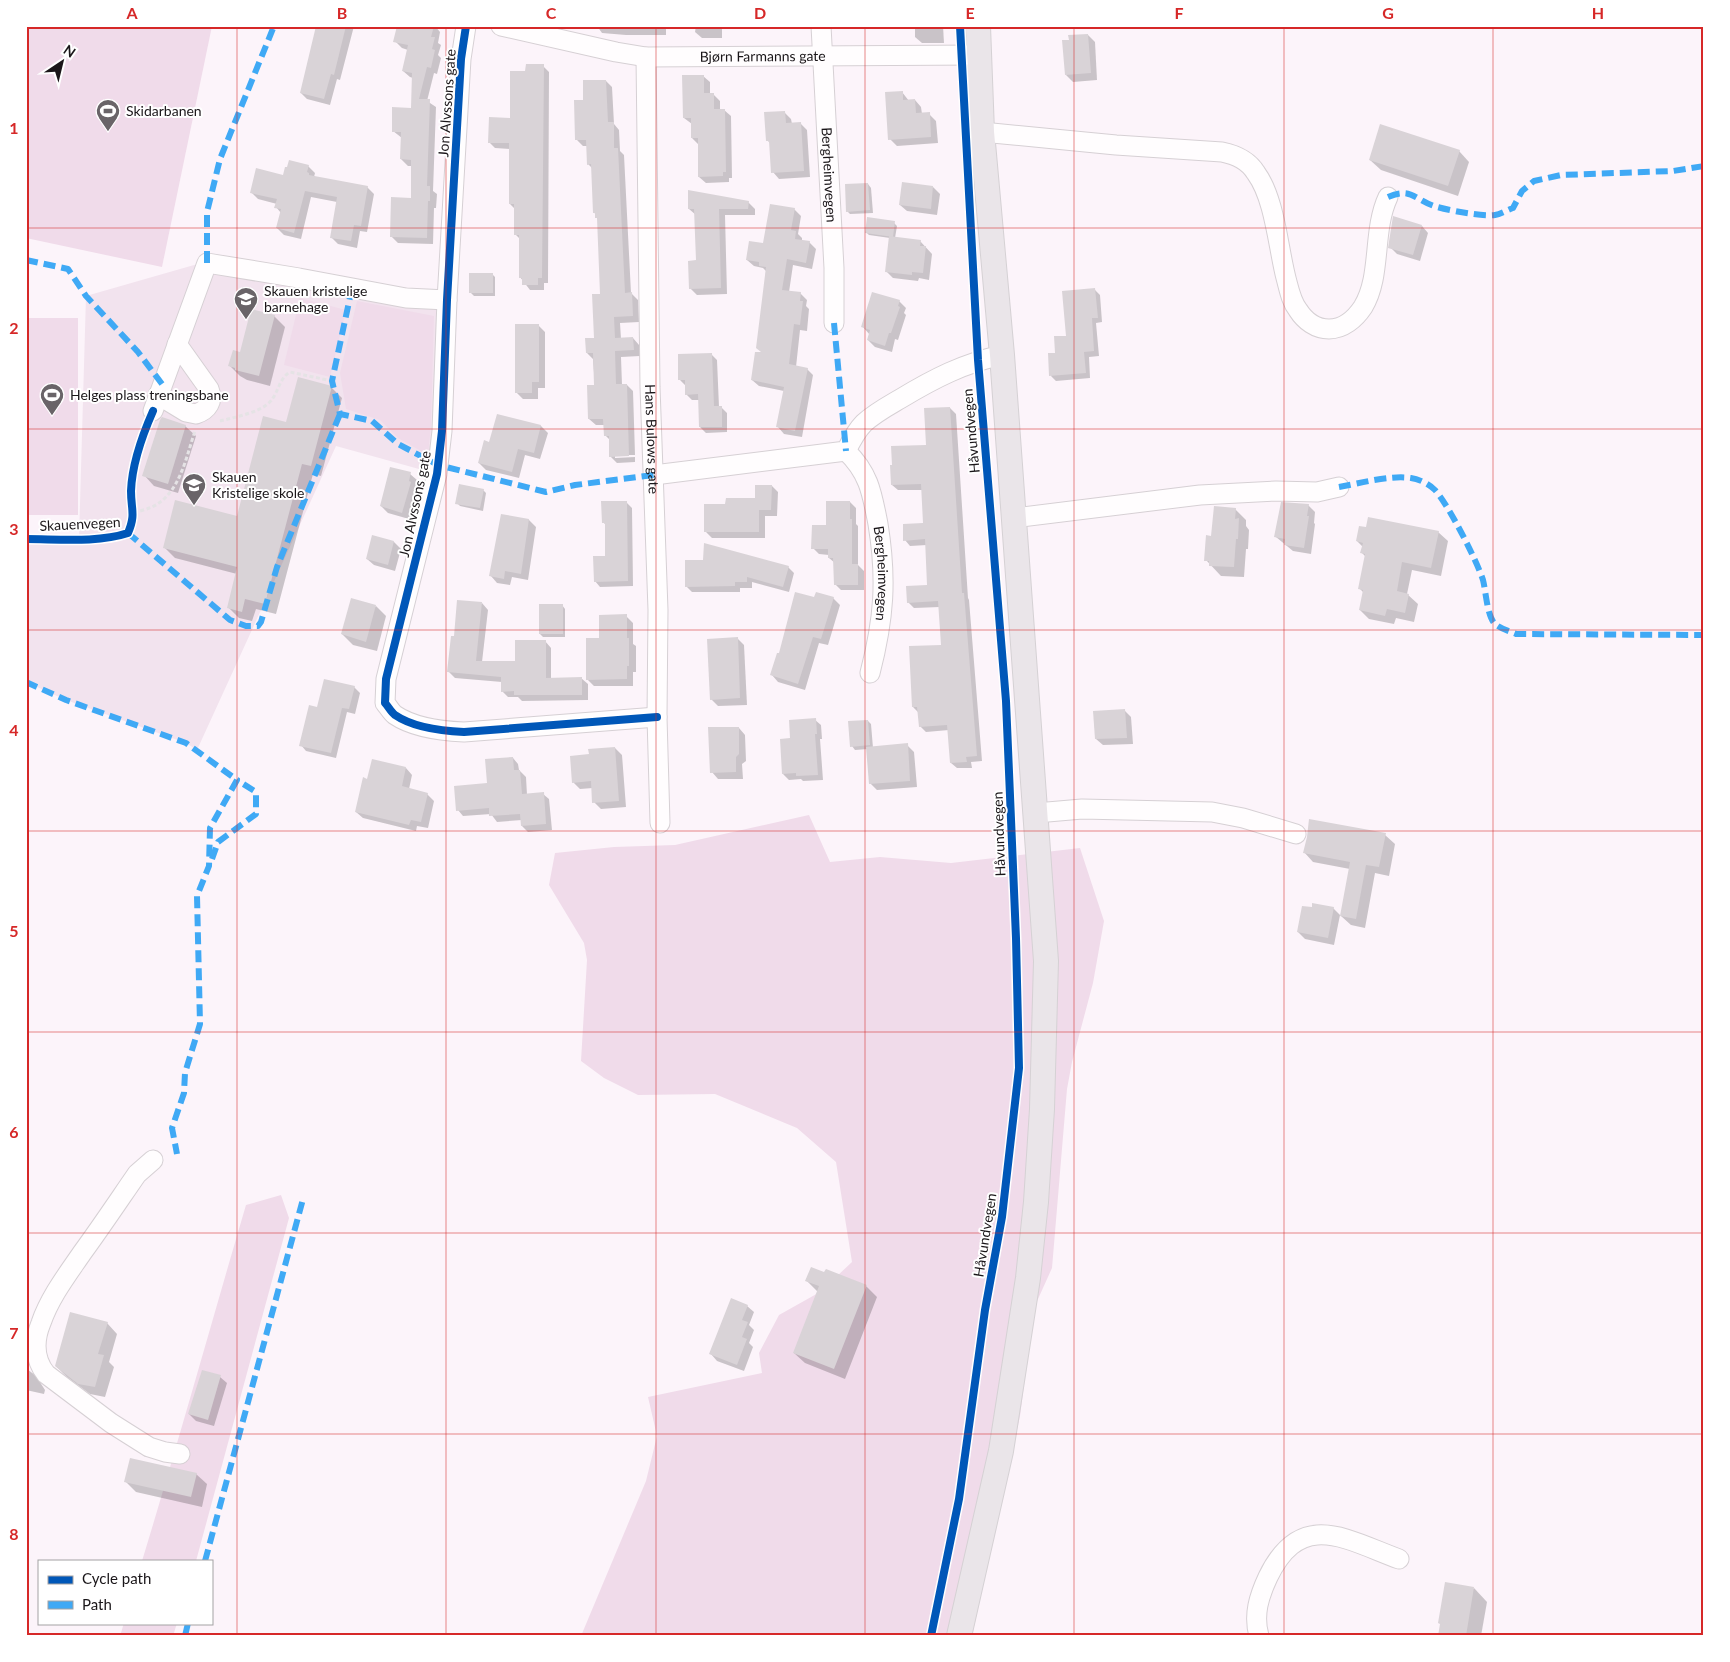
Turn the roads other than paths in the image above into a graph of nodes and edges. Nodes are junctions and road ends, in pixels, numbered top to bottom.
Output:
1 (466, 26) edge
2 (501, 26) edge
3 (821, 26) edge
4 (978, 26) edge
5 (550, 32) edge
6 (979, 54) junction
7 (822, 56) junction
8 (646, 57) junction
9 (982, 132) junction
10 (1388, 197) dead end
11 (446, 300) junction
12 (834, 323) dead end
13 (177, 344) junction
14 (1002, 355) junction
15 (846, 452) junction
16 (654, 475) junction
17 (1339, 487) dead end
18 (1014, 518) junction
19 (870, 673) dead end
20 (657, 717) junction
21 (1036, 813) junction
22 (660, 823) dead end
23 (1296, 834) dead end
24 (153, 1160) dead end
25 (180, 1454) dead end
26 (1399, 1559) dead end
27 (959, 1636) edge
28 (1259, 1636) edge

1 - 11 street, Jon Alvssons gate
2 - 5 street, Bjørn Farmanns gate
3 - 7 street, Bergheimvegen
4 - 6 main road
5 - 8 street, Bjørn Farmanns gate
6 - 7 street, Bjørn Farmanns gate
6 - 9 main road
7 - 8 street, Bjørn Farmanns gate
7 - 12 street, Bergheimvegen
8 - 16 street, Hans Bulows gate
9 - 10 street
9 - 14 main road
11 - 13 street
11 - 20 street, Jon Alvssons gate
13 - 13 street
14 - 15 street
14 - 18 main road
15 - 16 street
15 - 19 street, Bergheimvegen
16 - 20 street, Hans Bulows gate
17 - 18 street
18 - 21 main road
20 - 22 street, Hans Bulows gate
21 - 23 street
21 - 27 main road
24 - 25 street
26 - 28 street

